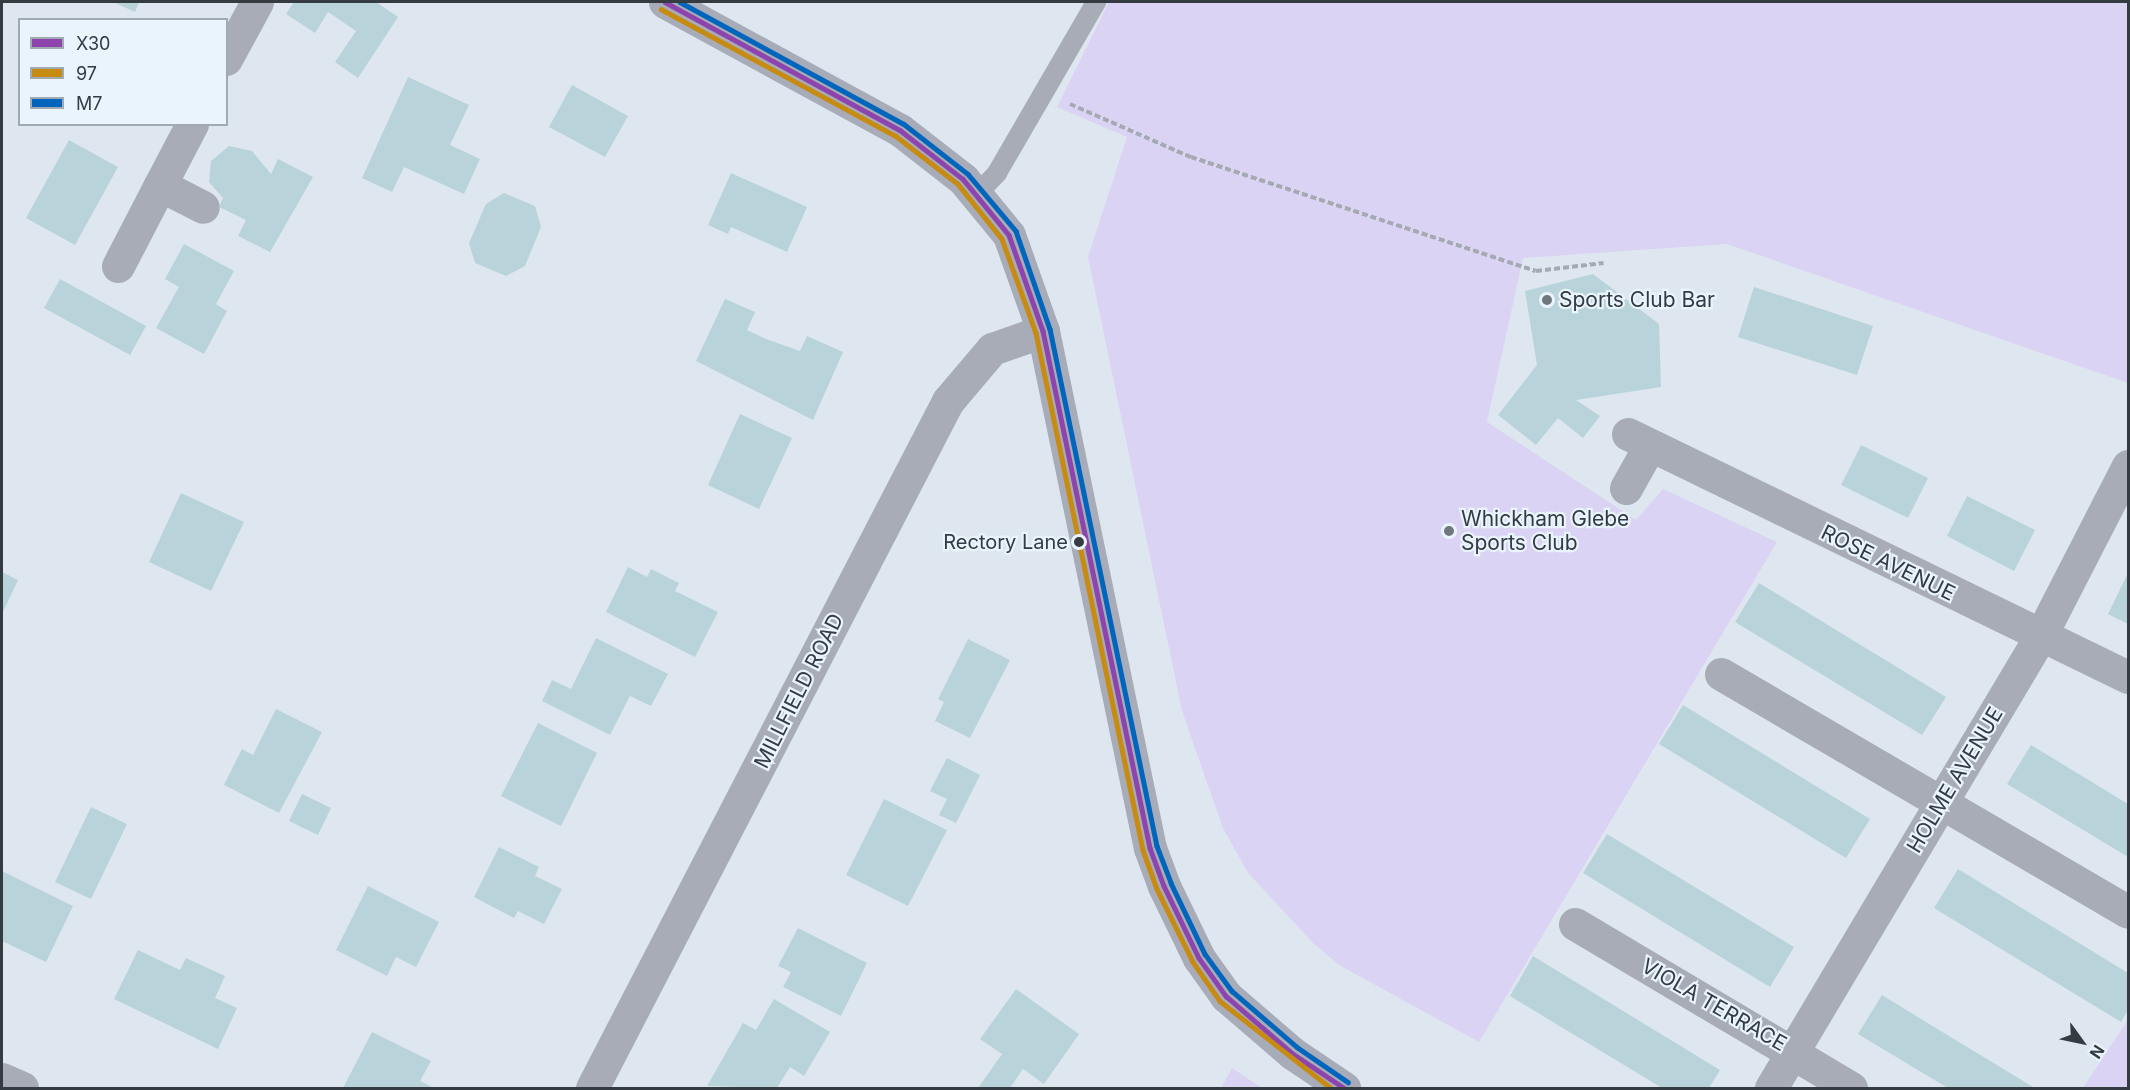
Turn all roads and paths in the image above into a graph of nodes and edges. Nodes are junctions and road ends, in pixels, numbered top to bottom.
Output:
1 (257, 2) edge
2 (665, 2) edge
3 (1096, 2) edge
4 (228, 55) edge
5 (1045, 92) junction
6 (191, 126) edge
7 (160, 185) junction
8 (977, 195) junction
9 (203, 207) dead end
10 (1604, 263) dead end
11 (118, 266) dead end
12 (1043, 331) junction
13 (2128, 466) edge
14 (1626, 488) dead end
15 (2040, 635) junction
16 (1721, 674) dead end
17 (2128, 677) edge
18 (1942, 801) junction
19 (2128, 912) edge
20 (1575, 924) dead end
21 (1793, 1052) junction
22 (2, 1079) edge
23 (22, 1089) edge
24 (591, 1089) edge
25 (1344, 1089) edge
26 (1771, 1089) edge
27 (1851, 1089) edge

1 - 4 street
2 - 8 main road
3 - 5 lane
5 - 8 lane
5 - 10 path
6 - 7 street
7 - 9 street
7 - 11 street
8 - 12 main road
12 - 24 street, MILLFIELD ROAD
12 - 25 main road
13 - 15 street, HOLME AVENUE
14 - 15 street, ROSE AVENUE
15 - 17 street, ROSE AVENUE
15 - 18 street, HOLME AVENUE
16 - 18 street
18 - 19 street
18 - 21 street, HOLME AVENUE
20 - 21 street, VIOLA TERRACE
21 - 26 street, HOLME AVENUE
21 - 27 street, VIOLA TERRACE
22 - 23 street

